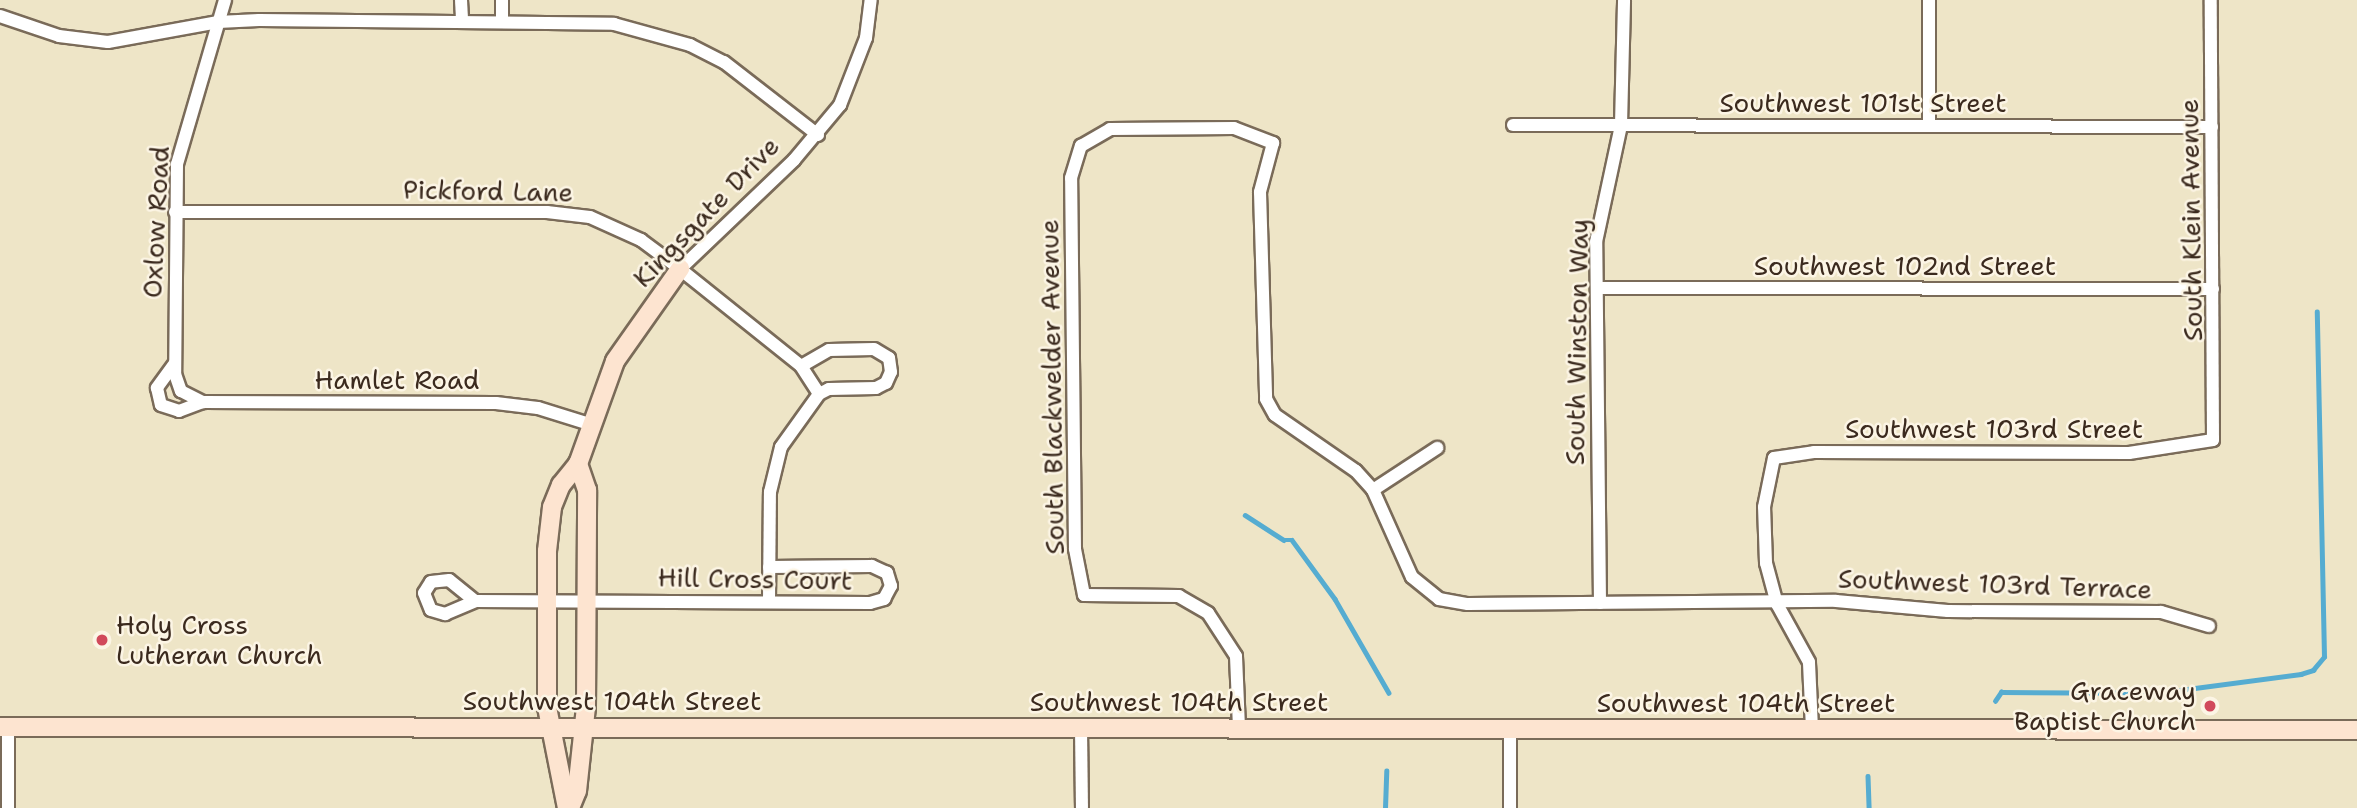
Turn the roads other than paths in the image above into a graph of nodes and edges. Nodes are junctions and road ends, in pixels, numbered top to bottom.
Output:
1 (225, 0) edge
2 (461, 0) edge
3 (502, 0) edge
4 (871, 0) edge
5 (1624, 0) edge
6 (1929, 0) edge
7 (2211, 0) edge
8 (0, 16) edge
9 (462, 19) junction
10 (502, 19) junction
11 (218, 22) junction
12 (1513, 125) dead end
13 (1620, 125) junction
14 (1929, 126) junction
15 (2212, 127) junction
16 (818, 135) junction
17 (175, 212) junction
18 (680, 268) junction
19 (1597, 288) junction
20 (2213, 289) junction
21 (175, 363) junction
22 (801, 366) junction
23 (819, 394) junction
24 (203, 402) junction
25 (589, 424) junction
26 (2213, 440) joint
27 (1437, 448) dead end
28 (578, 464) junction
29 (1373, 490) junction
30 (769, 567) junction
31 (769, 600) junction
32 (475, 601) dead end
33 (547, 601) junction
34 (587, 601) junction
35 (1600, 603) junction
36 (1777, 604) junction
37 (2209, 626) dead end
38 (4, 727) edge
39 (550, 727) junction
40 (584, 727) junction
41 (1081, 728) junction
42 (1239, 728) junction
43 (1510, 729) junction
44 (1812, 729) junction
45 (2357, 730) edge
46 (8, 808) edge
47 (569, 808) edge
48 (1082, 808) edge
49 (1510, 808) edge

1 - 11 street, Oxlow Road
2 - 9 street
3 - 10 street
4 - 16 street, Kingsgate Drive
5 - 13 street, South Winston Way
6 - 14 street
7 - 15 street, South Klein Avenue
8 - 11 street
9 - 10 street
9 - 11 street
10 - 16 street
11 - 17 street, Oxlow Road
12 - 13 street, Southwest 101st Street
13 - 14 street, Southwest 101st Street
13 - 19 street, South Winston Way
14 - 15 street, Southwest 101st Street
15 - 20 street, South Klein Avenue
16 - 18 street, Kingsgate Drive
17 - 18 street, Pickford Lane
17 - 21 street, Oxlow Road
18 - 22 street, Pickford Lane
18 - 25 main road, Kingsgate Drive
19 - 20 street, Southwest 102nd Street
19 - 35 street, South Winston Way
20 - 26 street, South Klein Avenue
21 - 24 street, Oxlow Road
21 - 24 street, Hamlet Road
22 - 23 street, Pickford Lane
22 - 23 street
23 - 30 street
24 - 25 street, Hamlet Road
25 - 28 main road, Kingsgate Drive
26 - 36 street, Southwest 103rd Street
27 - 29 street
28 - 33 main road, Kingsgate Drive
28 - 34 main road, Kingsgate Drive
29 - 35 street
29 - 42 street, South Blackwelder Avenue
30 - 31 street
30 - 31 street, Hill Cross Court
31 - 34 street, Hill Cross Court
32 - 33 street, Hill Cross Court
33 - 34 street, Hill Cross Court
33 - 39 main road, Kingsgate Drive
34 - 40 main road, Kingsgate Drive
35 - 36 street
36 - 37 street, Southwest 103rd Terrace
36 - 44 street
38 - 39 main road, Southwest 104th Street
38 - 46 street
39 - 40 main road, Southwest 104th Street
39 - 47 main road, Kingsgate Drive
40 - 41 main road, Southwest 104th Street
40 - 47 main road, Kingsgate Drive
41 - 42 main road, Southwest 104th Street
41 - 48 street
42 - 43 main road, Southwest 104th Street
43 - 44 main road, Southwest 104th Street
43 - 49 street
44 - 45 main road, Southwest 104th Street

